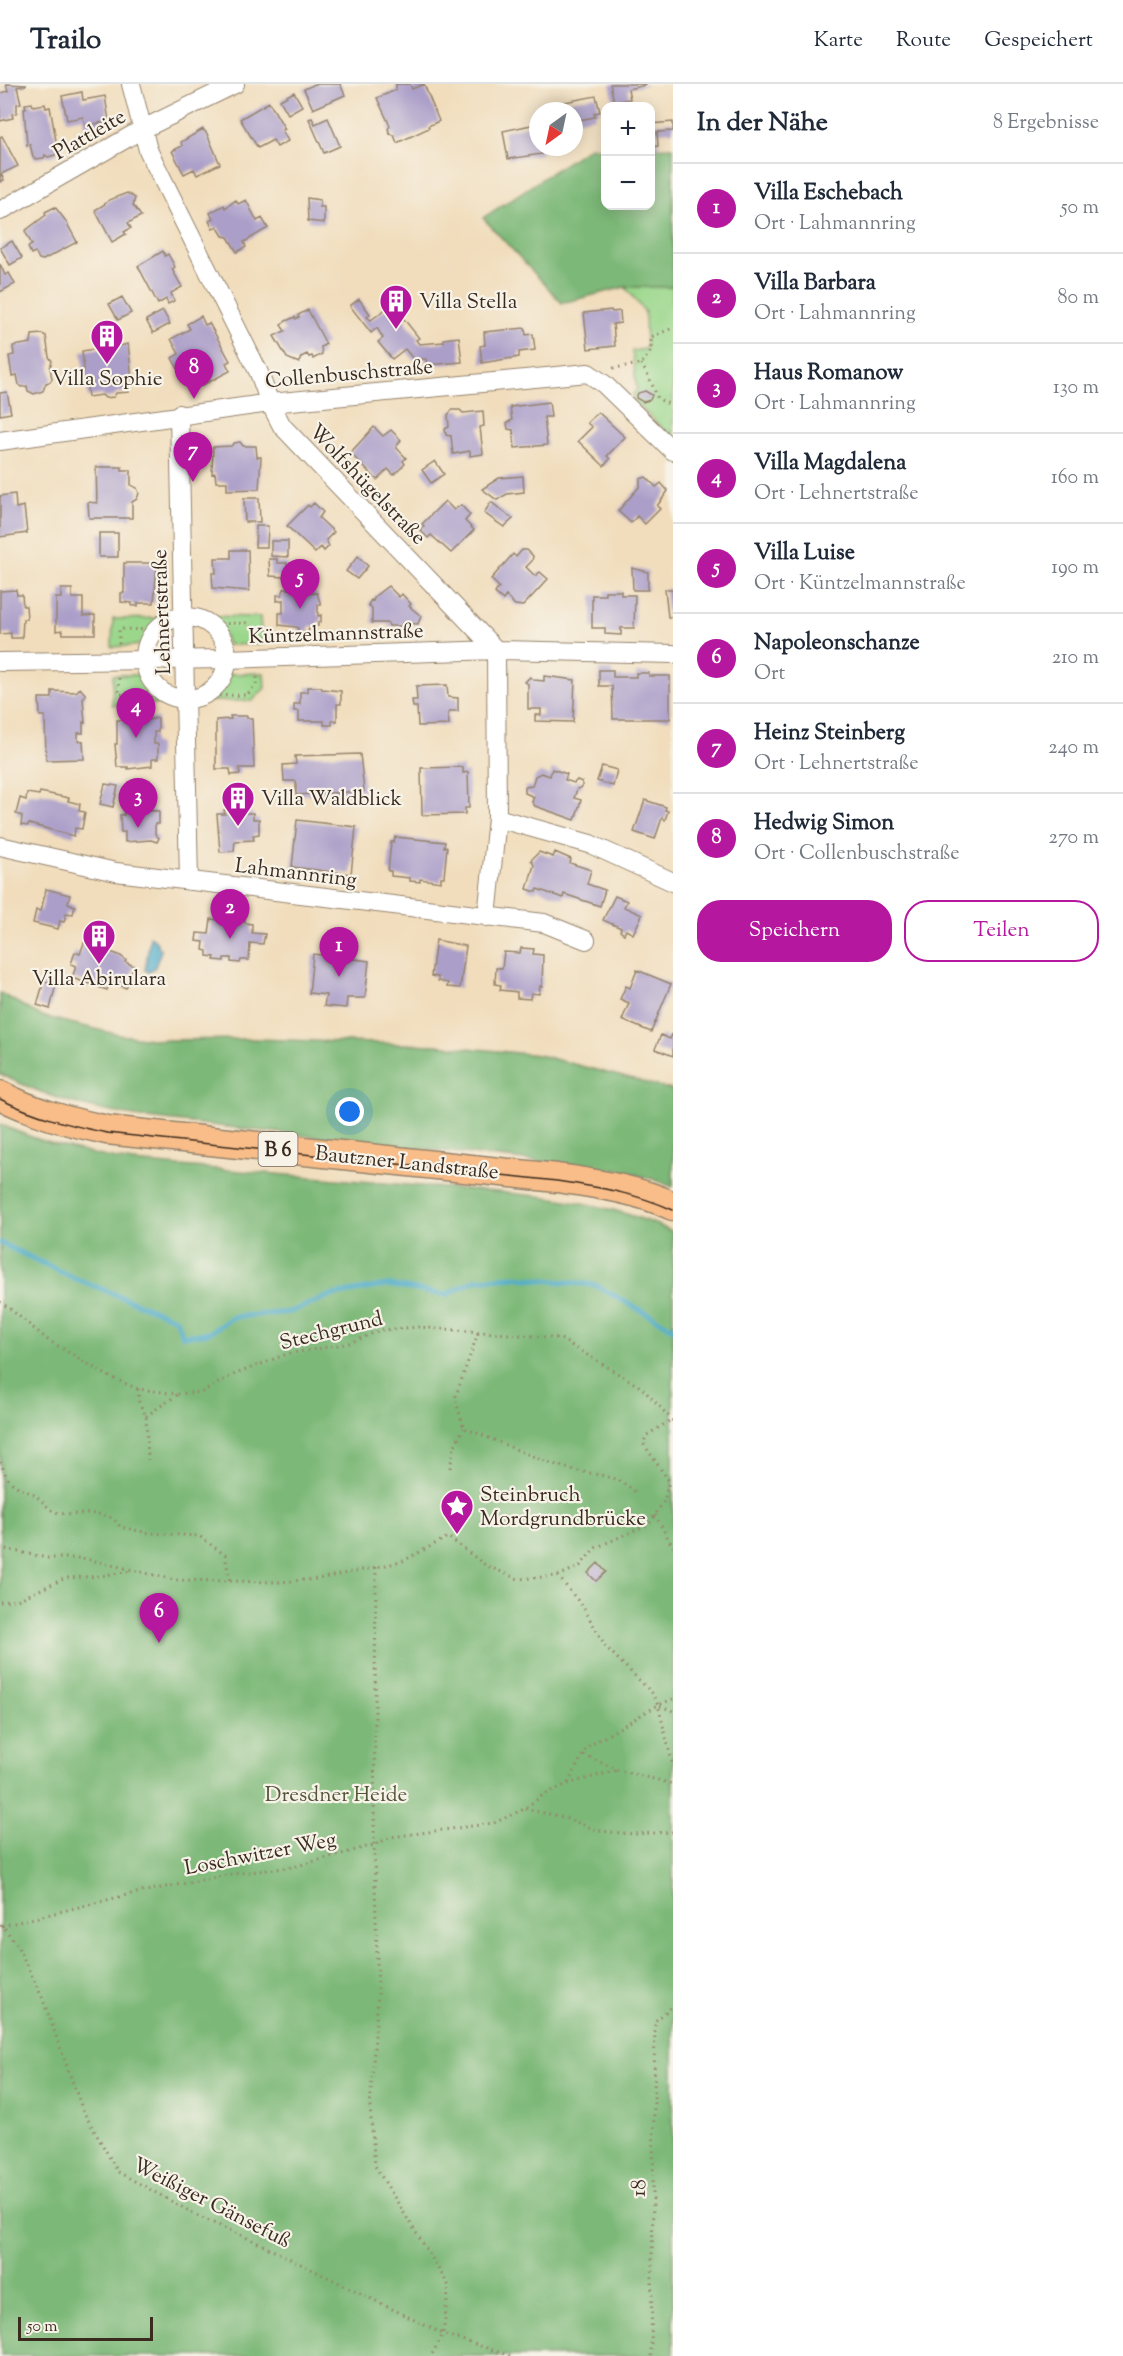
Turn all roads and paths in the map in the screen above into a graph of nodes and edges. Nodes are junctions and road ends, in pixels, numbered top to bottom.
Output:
1 (130, 84) edge
2 (235, 84) edge
3 (141, 130) junction
4 (0, 211) edge
5 (673, 328) edge
6 (633, 364) dead end
7 (641, 364) junction
8 (270, 403) junction
9 (673, 406) edge
10 (179, 414) junction
11 (0, 441) edge
12 (673, 451) edge
13 (183, 617) junction
14 (209, 624) junction
15 (156, 630) junction
16 (496, 651) junction
17 (673, 654) edge
18 (145, 658) junction
19 (256, 658) junction
20 (119, 659) junction
21 (184, 659) junction
22 (227, 659) junction
23 (0, 662) edge
24 (257, 680) dead end
25 (187, 698) junction
26 (497, 818) junction
27 (0, 846) edge
28 (189, 881) junction
29 (673, 882) edge
30 (487, 917) junction
31 (586, 940) dead end
32 (0, 1095) edge
33 (673, 1206) edge
34 (0, 1302) edge
35 (478, 1333) junction
36 (138, 1389) junction
37 (177, 1394) junction
38 (146, 1416) junction
39 (672, 1421) edge
40 (464, 1428) junction
41 (147, 1460) dead end
42 (0, 1462) edge
43 (450, 1468) dead end
44 (635, 1492) dead end
45 (655, 1515) junction
46 (673, 1547) edge
47 (0, 1548) edge
48 (376, 1567) junction
49 (134, 1570) junction
50 (558, 1576) junction
51 (230, 1582) junction
52 (0, 1602) edge
53 (673, 1699) edge
54 (658, 1705) junction
55 (673, 1711) edge
56 (584, 1755) junction
57 (673, 1766) edge
58 (618, 1770) junction
59 (567, 1784) junction
60 (673, 1784) edge
61 (524, 1809) junction
62 (673, 1832) edge
63 (374, 1845) junction
64 (1, 1926) edge
65 (673, 2006) edge
66 (443, 2334) junction
67 (431, 2356) edge
68 (511, 2356) edge
69 (651, 2356) edge

1 - 3 street, Wolfshügelstraße
2 - 3 street, Plattleite
3 - 4 street, Plattleite
3 - 8 street, Wolfshügelstraße
5 - 7 path
6 - 7 path
7 - 9 path
8 - 10 street, Collenbuschstraße
8 - 12 street, Collenbuschstraße
8 - 16 street, Wolfshügelstraße
10 - 11 street, Collenbuschstraße
10 - 13 street, Lehnertstraße
13 - 14 street
13 - 15 street
13 - 21 street, Lehnertstraße
14 - 19 path
14 - 22 street
15 - 18 street
15 - 20 path
16 - 17 street, Küntzelmannstraße
16 - 19 street, Küntzelmannstraße
16 - 26 street
18 - 20 street, Küntzelmannstraße
18 - 21 street, Küntzelmannstraße
18 - 25 street
19 - 22 street, Küntzelmannstraße
20 - 23 street, Küntzelmannstraße
20 - 25 path
21 - 22 street, Küntzelmannstraße
21 - 25 street, Lehnertstraße
22 - 25 street
24 - 25 path
25 - 28 street, Lehnertstraße
26 - 29 street
26 - 30 street
27 - 28 street, Lahmannring
28 - 30 street, Lahmannring
30 - 31 street, Lahmannring
32 - 33 main road, Bautzner Landstraße / B 6
34 - 36 path, Stechgrund
35 - 37 path, Stechgrund
35 - 39 path, Stechgrund
35 - 40 path
36 - 37 path, Stechgrund
36 - 38 path
37 - 38 path
38 - 41 path
39 - 45 path
40 - 43 path
40 - 44 path
42 - 51 path
45 - 46 path
45 - 50 path
47 - 49 path
48 - 50 path
48 - 51 path
48 - 63 path
49 - 51 path
49 - 52 path
50 - 54 path
53 - 54 path
54 - 55 path
54 - 56 path
54 - 57 path
56 - 58 path
56 - 59 path
58 - 59 path, Loschwitzer Weg
58 - 60 path, Loschwitzer Weg
59 - 61 path, Loschwitzer Weg
61 - 62 path
61 - 63 path, Loschwitzer Weg
63 - 64 path, Loschwitzer Weg
63 - 66 path
64 - 66 path, Weißiger Gänsefuß
65 - 69 path, 18
66 - 67 path
66 - 68 path, Weißiger Gänsefuß

